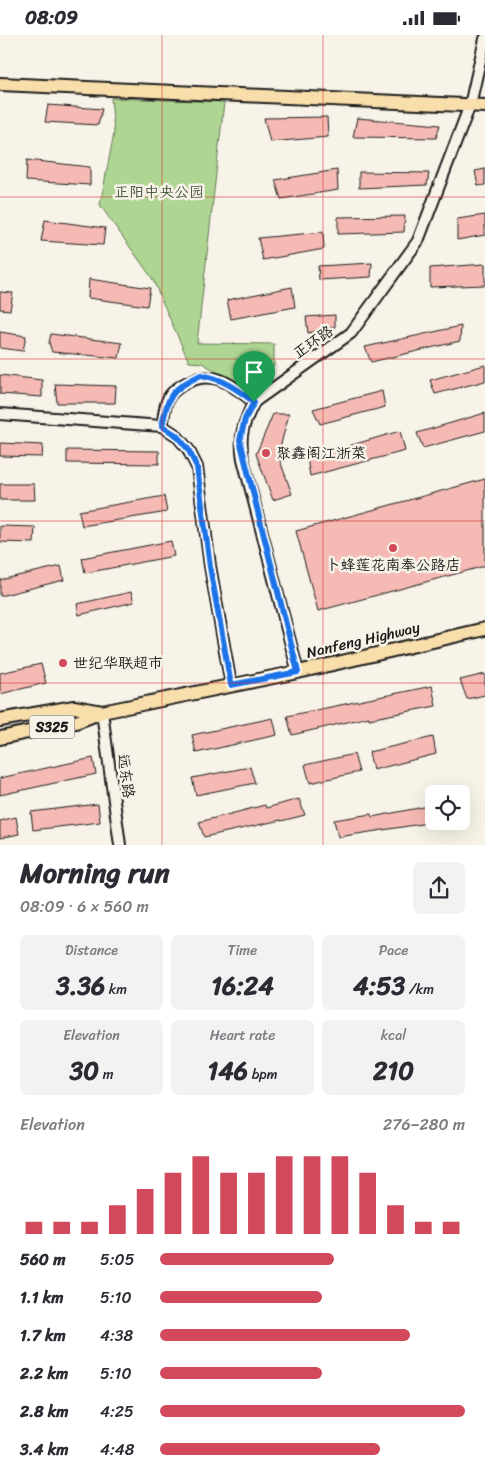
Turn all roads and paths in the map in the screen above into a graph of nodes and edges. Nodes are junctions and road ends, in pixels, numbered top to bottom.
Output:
1 (485, 39) edge
2 (0, 84) edge
3 (470, 105) junction
4 (485, 106) edge
5 (254, 402) junction
6 (0, 414) edge
7 (162, 426) junction
8 (485, 629) edge
9 (298, 672) junction
10 (231, 685) junction
11 (102, 712) junction
12 (0, 720) edge
13 (0, 738) edge
14 (120, 845) edge

1 - 3 street, 正环路
2 - 3 main road
3 - 4 main road
3 - 5 street, 正环路
5 - 7 street
5 - 9 street
6 - 7 street
7 - 10 street
8 - 9 main road, Nanfeng Highway / S325
9 - 10 main road, Nanfeng Highway / S325
10 - 11 main road, Nanfeng Highway / S325
11 - 12 main road, Nanfeng Highway / S325
11 - 13 main road, Nanfeng Highway / S325
11 - 14 street, 远东路

